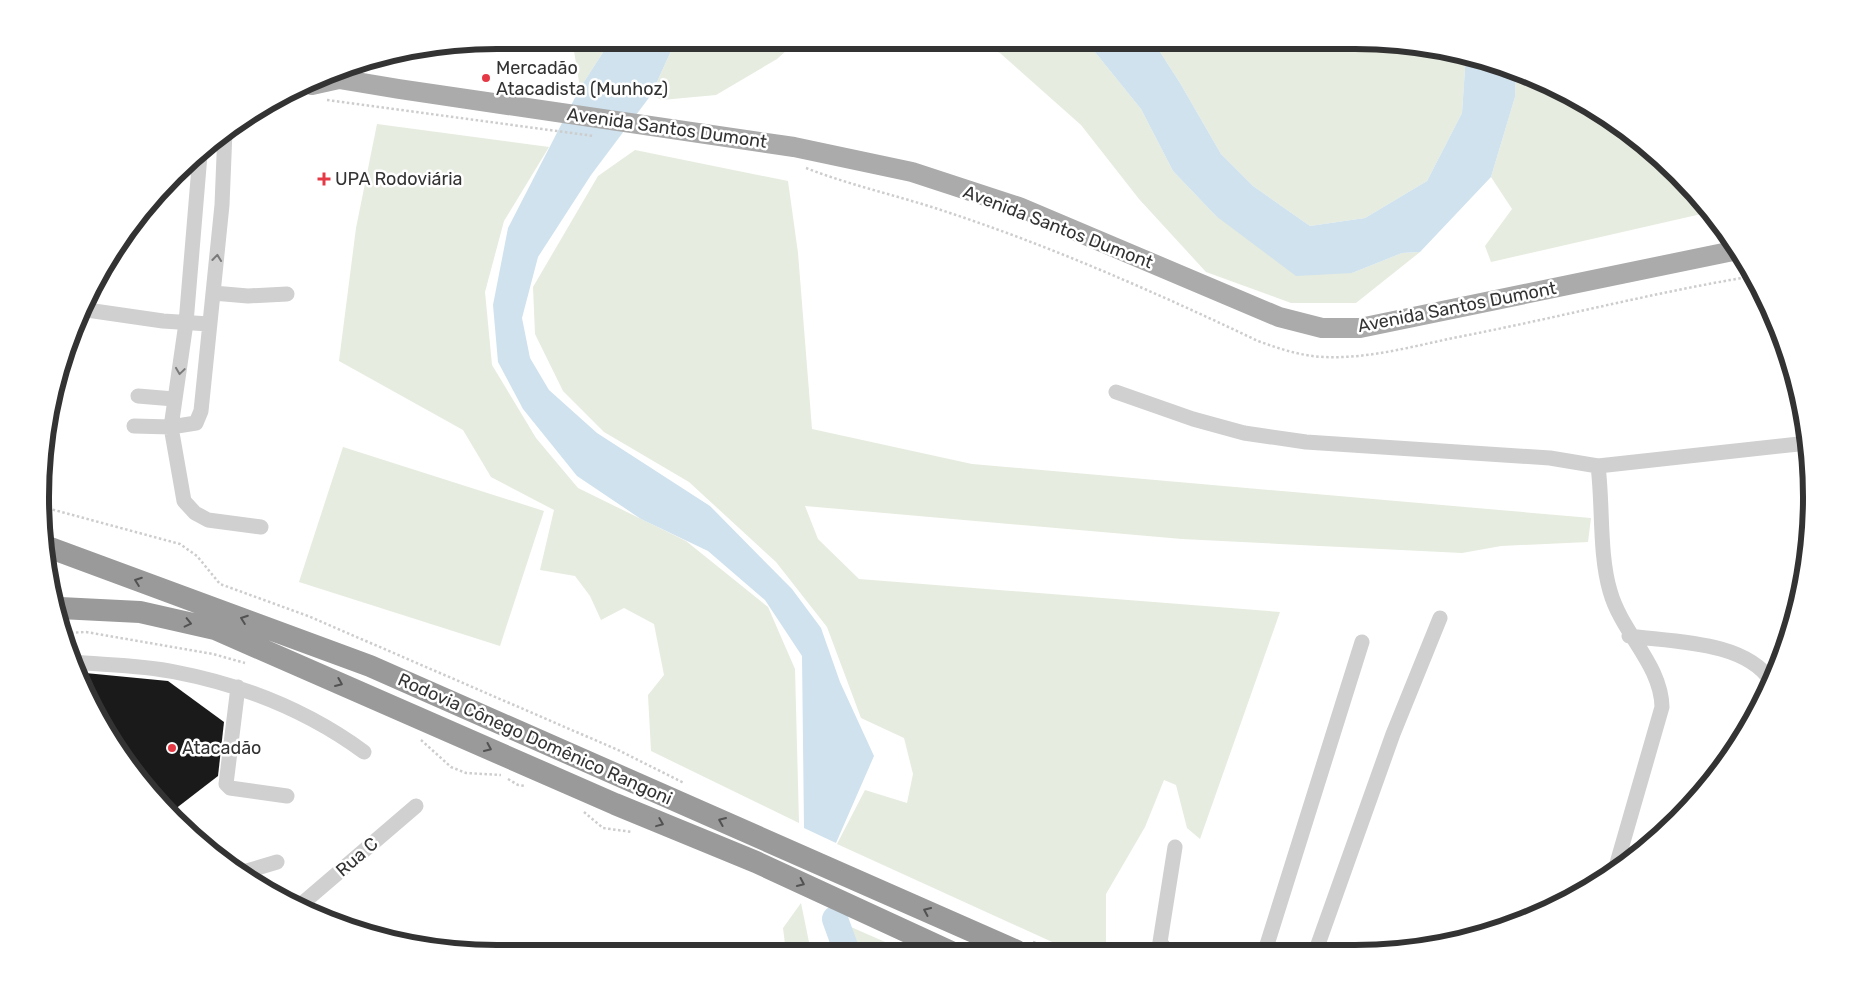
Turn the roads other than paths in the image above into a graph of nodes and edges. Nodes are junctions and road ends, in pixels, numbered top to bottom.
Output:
1 (339, 78) edge
2 (221, 143) edge
3 (199, 161) edge
4 (196, 203) junction
5 (222, 205) junction
6 (1730, 252) edge
7 (213, 292) junction
8 (287, 294) dead end
9 (90, 310) edge
10 (186, 323) junction
11 (209, 324) junction
12 (1116, 392) dead end
13 (138, 396) dead end
14 (174, 399) junction
15 (134, 426) dead end
16 (171, 427) junction
17 (1800, 444) edge
18 (1598, 466) junction
19 (261, 527) dead end
20 (52, 549) edge
21 (63, 608) edge
22 (1440, 618) dead end
23 (1629, 636) junction
24 (1362, 642) dead end
25 (81, 663) edge
26 (1767, 674) edge
27 (238, 687) junction
28 (364, 752) dead end
29 (287, 796) dead end
30 (416, 806) dead end
31 (1175, 847) dead end
32 (1618, 860) edge
33 (277, 862) dead end
34 (249, 870) edge
35 (305, 902) edge
36 (936, 945) edge
37 (1003, 945) edge
38 (1162, 945) edge
39 (1267, 945) edge
40 (1318, 945) edge

1 - 6 main road, Avenida Santos Dumont
2 - 5 street
3 - 4 street
4 - 5 street
4 - 10 street
7 -> 5 street
7 - 8 street
7 - 11 street
9 - 10 street
10 - 11 street
10 -> 14 street
11 - 16 street
12 - 18 street
13 - 14 street
14 - 16 street
15 - 16 street
16 - 19 street
17 - 18 street
18 - 23 street
37 -> 20 highway, Rodovia Cônego Domênico Rangoni
21 -> 36 highway, Rodovia Cônego Domênico Rangoni
22 - 40 street
23 - 26 street
23 - 32 street
24 - 39 street
25 - 27 street
27 - 28 street
27 - 29 street
30 - 35 street, Rua C
31 - 38 street
33 - 34 street

